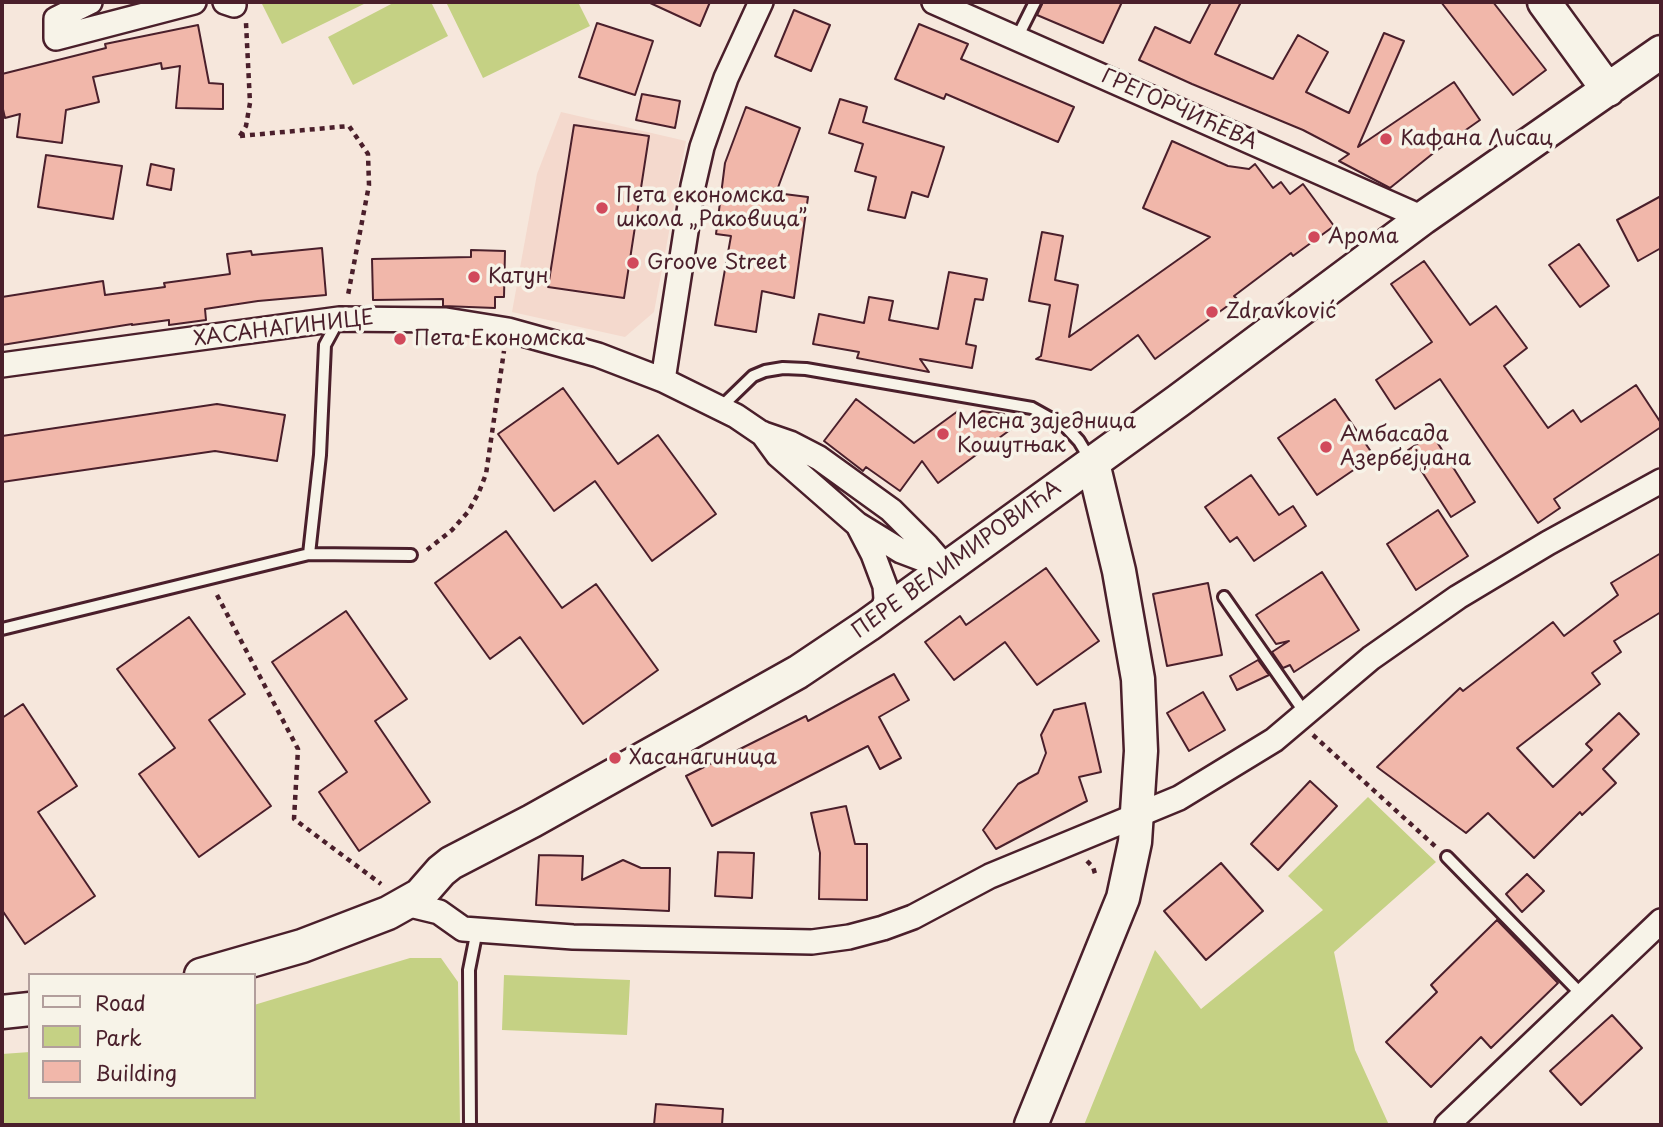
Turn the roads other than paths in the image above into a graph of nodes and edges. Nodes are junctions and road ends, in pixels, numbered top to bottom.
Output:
1 (90, 2) edge
2 (194, 2) edge
3 (761, 2) edge
4 (934, 2) edge
5 (1035, 2) edge
6 (1544, 2) edge
7 (1017, 38) junction
8 (1661, 52) edge
9 (1608, 90) junction
10 (1423, 218) junction
11 (339, 319) junction
12 (2, 365) edge
13 (663, 380) junction
14 (720, 408) junction
15 (761, 433) junction
16 (1093, 463) junction
17 (1661, 481) edge
18 (857, 524) junction
19 (309, 554) junction
20 (411, 555) road end
21 (946, 568) junction
22 (1224, 597) dead end
23 (882, 615) junction
24 (2, 629) edge
25 (1301, 717) junction
26 (1137, 817) junction
27 (1447, 857) road end
28 (406, 904) junction
29 (1661, 920) edge
30 (477, 930) junction
31 (208, 973) edge
32 (1583, 996) junction
33 (28, 1009) edge
34 (2, 1012) edge
35 (470, 1125) edge
36 (1031, 1125) edge
37 (1447, 1125) edge

1 - 2 street
3 - 13 street
4 - 7 street, ГРЕГОРЧИЋЕВА
5 - 7 lane
6 - 9 main road
7 - 10 street, ГРЕГОРЧИЋЕВА
8 - 9 main road, ПЕРЕ ВЕЛИМИРОВИЋА
9 - 10 main road, ПЕРЕ ВЕЛИМИРОВИЋА
10 - 16 main road, ПЕРЕ ВЕЛИМИРОВИЋА
11 - 12 street, ХАСАНАГИНИЦЕ
11 - 13 street, ХАСАНАГИНИЦЕ
11 - 19 lane
13 - 14 street, ХАСАНАГИНИЦЕ
14 - 15 street, ХАСАНАГИНИЦЕ
14 - 16 lane
15 - 18 street, ХАСАНАГИНИЦЕ
15 - 21 street, ХАСАНАГИНИЦЕ
16 - 21 main road, ПЕРЕ ВЕЛИМИРОВИЋА
16 - 26 main road
17 - 25 street
18 - 21 street, ХАСАНАГИНИЦЕ
18 - 23 street, ХАСАНАГИНИЦЕ
19 - 20 lane
19 - 24 lane
21 - 23 main road, ПЕРЕ ВЕЛИМИРОВИЋА
22 - 25 lane
23 - 28 main road, ПЕРЕ ВЕЛИМИРОВИЋА
25 - 26 street
26 - 30 street
26 - 36 main road
27 - 32 lane
28 - 30 street
28 - 31 main road, ПЕРЕ ВЕЛИМИРОВИЋА
29 - 32 street
30 - 35 lane
32 - 37 street
33 - 34 main road

